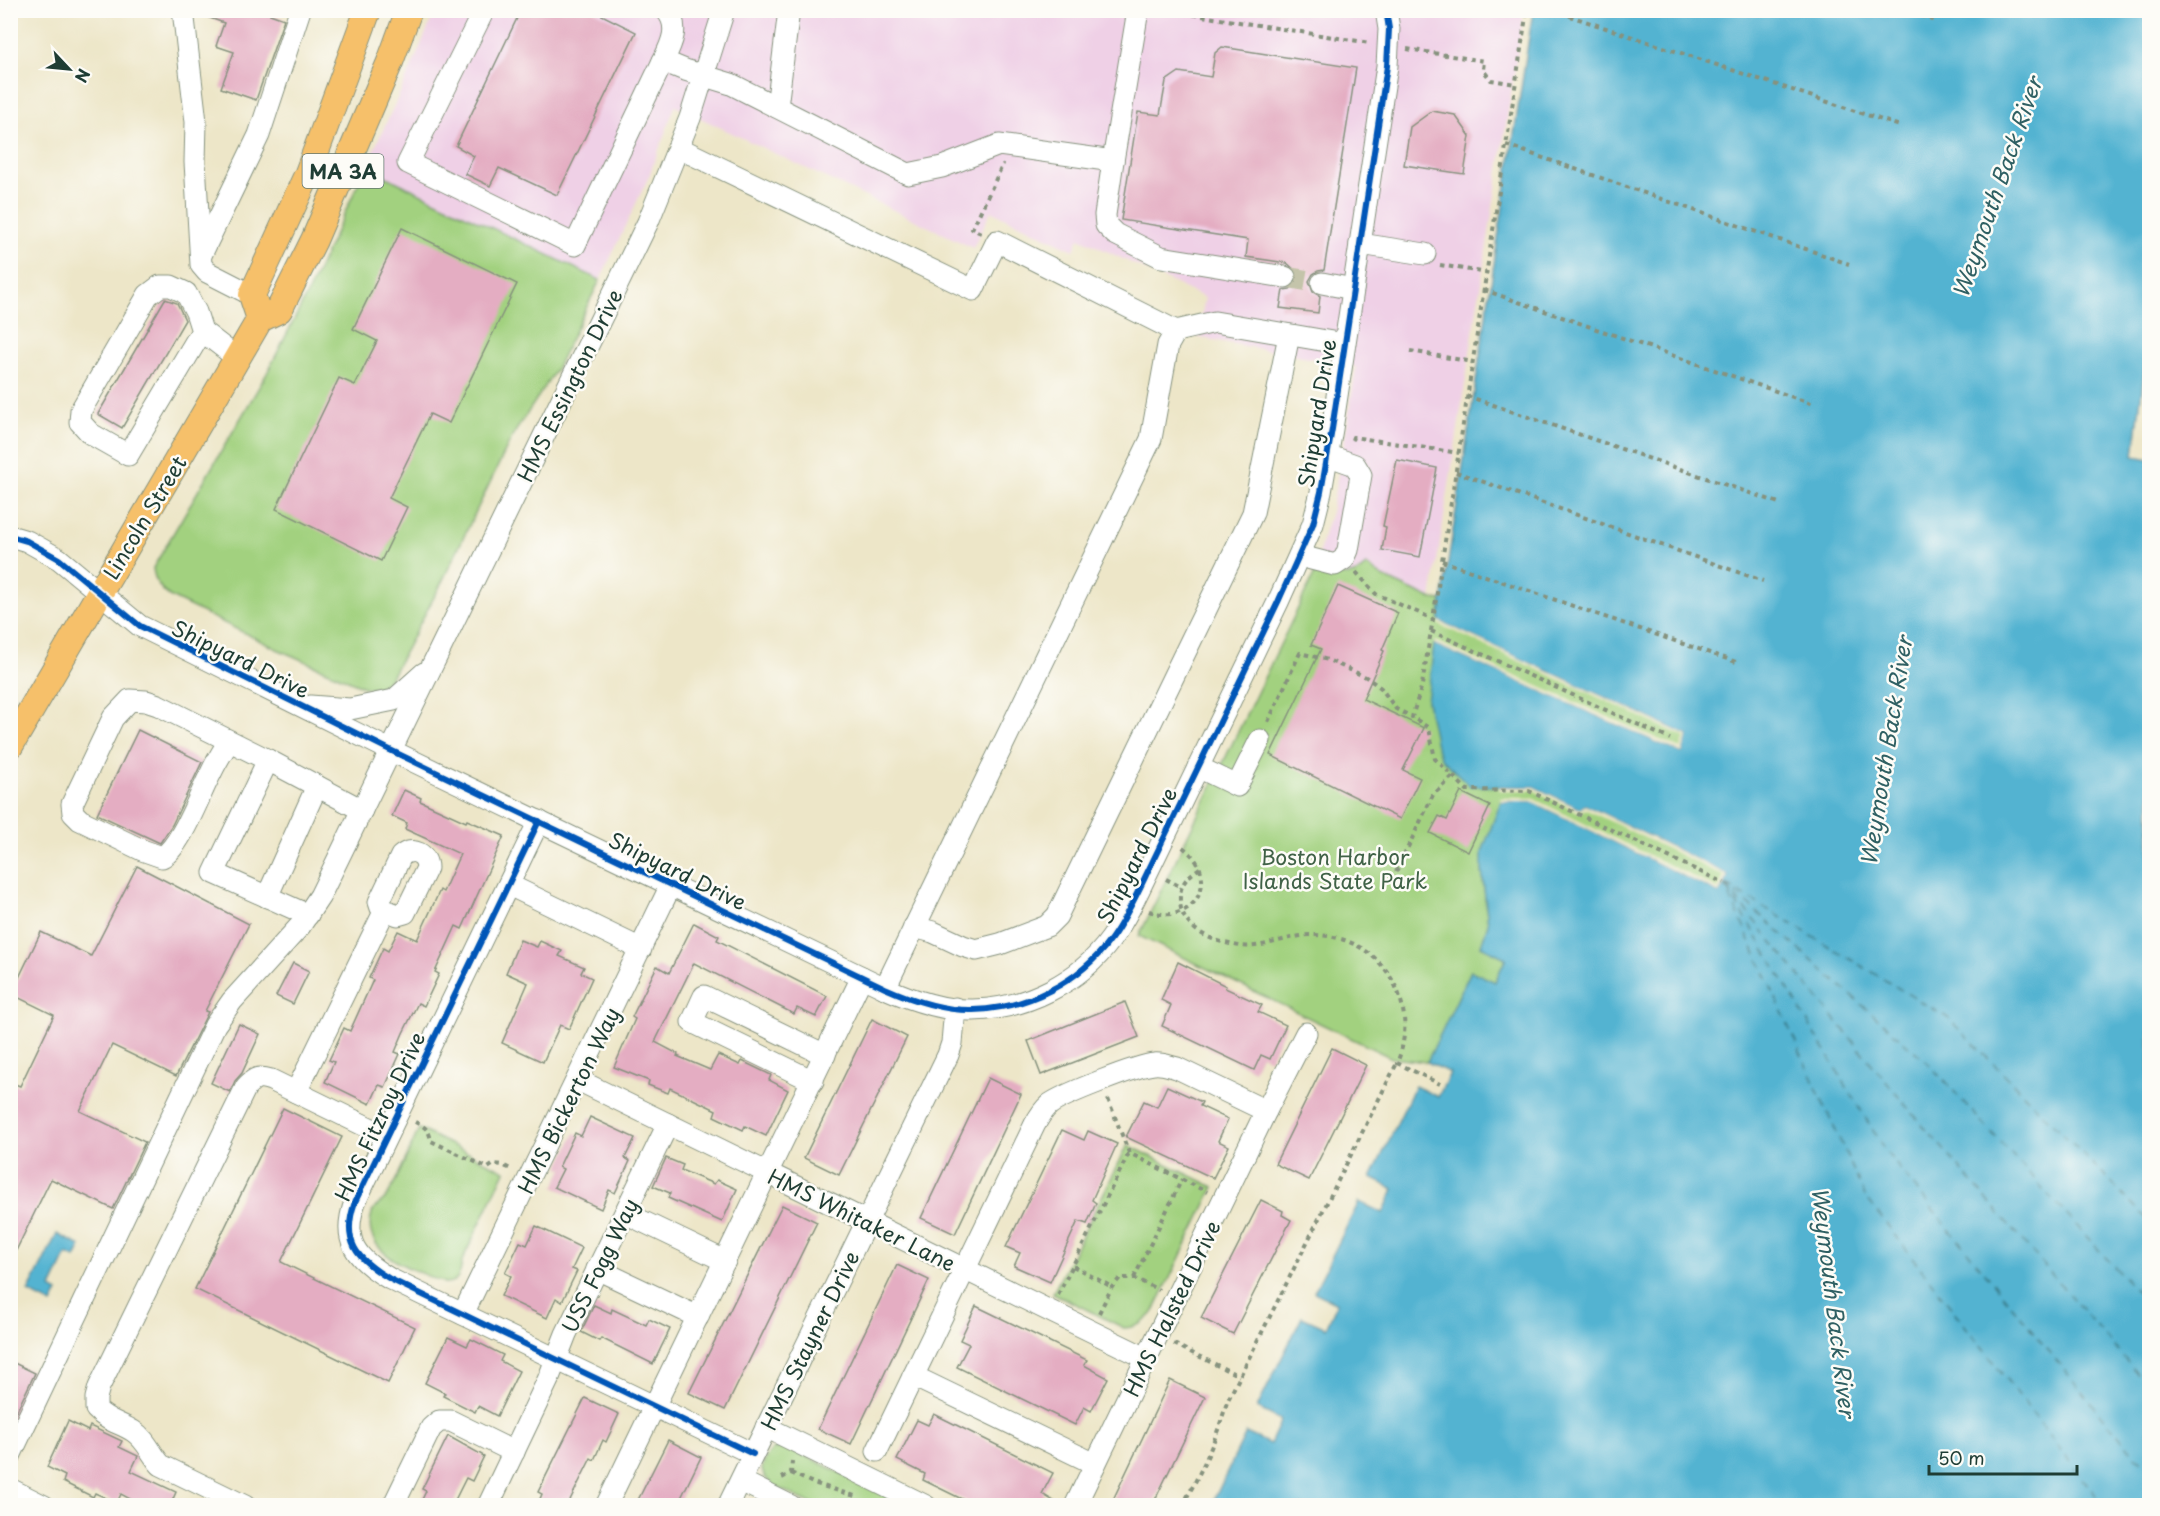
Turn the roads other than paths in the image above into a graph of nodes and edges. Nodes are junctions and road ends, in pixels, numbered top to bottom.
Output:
1 (183, 10) edge
2 (300, 10) edge
3 (368, 10) edge
4 (409, 10) edge
5 (483, 10) edge
6 (666, 10) edge
7 (724, 10) edge
8 (789, 10) edge
9 (1138, 10) edge
10 (1386, 10) edge
11 (663, 61) junction
12 (704, 75) junction
13 (777, 107) junction
14 (679, 148) junction
15 (1113, 161) junction
16 (1360, 244) junction
17 (200, 255) junction
18 (1429, 259) road end
19 (1285, 277) tunnel mouth
20 (1322, 283) tunnel mouth
21 (1353, 289) junction
22 (256, 307) junction
23 (202, 331) junction
24 (1176, 331) junction
25 (1289, 335) junction
26 (1344, 344) junction
27 (237, 358) junction
28 (1337, 459) junction
29 (10, 536) edge
30 (1300, 556) junction
31 (100, 592) junction
32 (433, 664) junction
33 (299, 705) junction
34 (1260, 740) road end
35 (229, 741) junction
36 (10, 746) edge
37 (390, 750) junction
38 (268, 760) junction
39 (1198, 767) junction
40 (317, 786) junction
41 (362, 810) junction
42 (539, 821) junction
43 (509, 885) junction
44 (671, 885) junction
45 (267, 897) junction
46 (386, 910) dead end
47 (308, 915) junction
48 (914, 927) junction
49 (641, 949) junction
50 (862, 977) junction
51 (885, 988) junction
52 (955, 1008) junction
53 (1306, 1033) dead end
54 (825, 1055) junction
55 (578, 1080) junction
56 (813, 1081) junction
57 (296, 1092) junction
58 (1266, 1111) junction
59 (668, 1124) junction
60 (387, 1136) junction
61 (768, 1173) junction
62 (625, 1213) junction
63 (866, 1221) junction
64 (724, 1261) junction
65 (597, 1269) junction
66 (964, 1269) junction
67 (463, 1314) junction
68 (698, 1317) junction
69 (1146, 1358) junction
70 (556, 1360) junction
71 (913, 1376) junction
72 (654, 1406) junction
73 (766, 1427) junction
74 (877, 1451) dead end
75 (514, 1452) junction
76 (753, 1454) junction
77 (10, 1456) edge
78 (1095, 1464) junction
79 (741, 1481) junction
80 (10, 1489) edge
81 (44, 1506) edge
82 (245, 1506) edge
83 (393, 1506) edge
84 (488, 1506) edge
85 (606, 1506) edge
86 (728, 1506) edge
87 (791, 1506) edge
88 (926, 1506) edge
89 (1075, 1506) edge

1 - 17 street
2 - 17 street
3 - 22 main road, Lincoln Street / MA 3A
4 - 22 main road, Lincoln Street / MA 3A
5 - 11 street
6 - 11 street
7 - 12 street, HMS Essington Drive
8 - 13 street
9 - 15 street
10 - 16 street, Shipyard Drive
11 - 12 street
12 - 13 street
12 - 14 street, HMS Essington Drive
13 - 15 street
14 - 24 street
14 - 32 street, HMS Essington Drive
15 - 19 street
16 - 18 street
16 - 21 street, Shipyard Drive
17 - 22 street
20 - 21 street
21 - 26 street, Shipyard Drive
22 - 27 main road, Lincoln Street / MA 3A
23 - 23 street
23 - 27 street
24 - 25 street
24 - 48 street
25 - 26 street
25 - 48 street
26 - 28 street, Shipyard Drive
27 - 31 main road, Lincoln Street / MA 3A
28 - 30 street, Shipyard Drive
28 - 30 street
29 - 31 street, Shipyard Drive
30 - 39 street, Shipyard Drive
31 - 33 street, Shipyard Drive
31 - 36 main road, Lincoln Street / MA 3A
32 - 33 street
32 - 37 street, HMS Essington Drive
33 - 37 street, Shipyard Drive
34 - 39 street
35 - 35 street
35 - 38 street
37 - 41 street, HMS Essington Drive
37 - 42 street, Shipyard Drive
38 - 40 street
38 - 45 street
39 - 52 street, Shipyard Drive
40 - 41 street
40 - 45 street
41 - 47 street, HMS Essington Drive
42 - 43 street, HMS Fitzroy Drive
42 - 44 street, Shipyard Drive
43 - 49 street
43 - 60 street, HMS Fitzroy Drive
44 - 49 street, HMS Bickerton Way
44 - 50 street, Shipyard Drive
45 - 47 street
46 - 57 street
47 - 77 street, HMS Essington Drive
48 - 51 street
49 - 55 street, HMS Bickerton Way
50 - 51 street, Shipyard Drive
50 - 54 street
51 - 52 street, Shipyard Drive
52 - 63 street, HMS Stayner Drive
53 - 58 street, HMS Halsted Drive
54 - 56 street
54 - 56 street
55 - 59 street, HMS Whitaker Lane
55 - 67 street, HMS Bickerton Way
56 - 61 street
57 - 60 street
57 - 82 street
58 - 66 street
58 - 69 street, HMS Halsted Drive
59 - 61 street, HMS Whitaker Lane
59 - 62 street, USS Fogg Way
60 - 67 street, HMS Fitzroy Drive
61 - 63 street, HMS Whitaker Lane
61 - 64 street
62 - 64 street
62 - 65 street, USS Fogg Way
63 - 66 street, HMS Whitaker Lane
63 - 73 street, HMS Stayner Drive
64 - 68 street
65 - 68 street
65 - 70 street, USS Fogg Way
66 - 69 street, HMS Whitaker Lane
66 - 71 street
67 - 70 street, HMS Fitzroy Drive
68 - 72 street
69 - 78 street, HMS Halsted Drive
70 - 72 street, HMS Fitzroy Drive
70 - 75 street, USS Fogg Way
71 - 74 street
71 - 78 street
72 - 76 street, HMS Fitzroy Drive
72 - 85 street
73 - 76 street, HMS Stayner Drive
73 - 88 street
75 - 83 street
75 - 84 street, USS Fogg Way
76 - 79 street, HMS Stayner Drive
78 - 89 street, HMS Halsted Drive
79 - 86 street, HMS Stayner Drive
79 - 87 street
80 - 81 street

